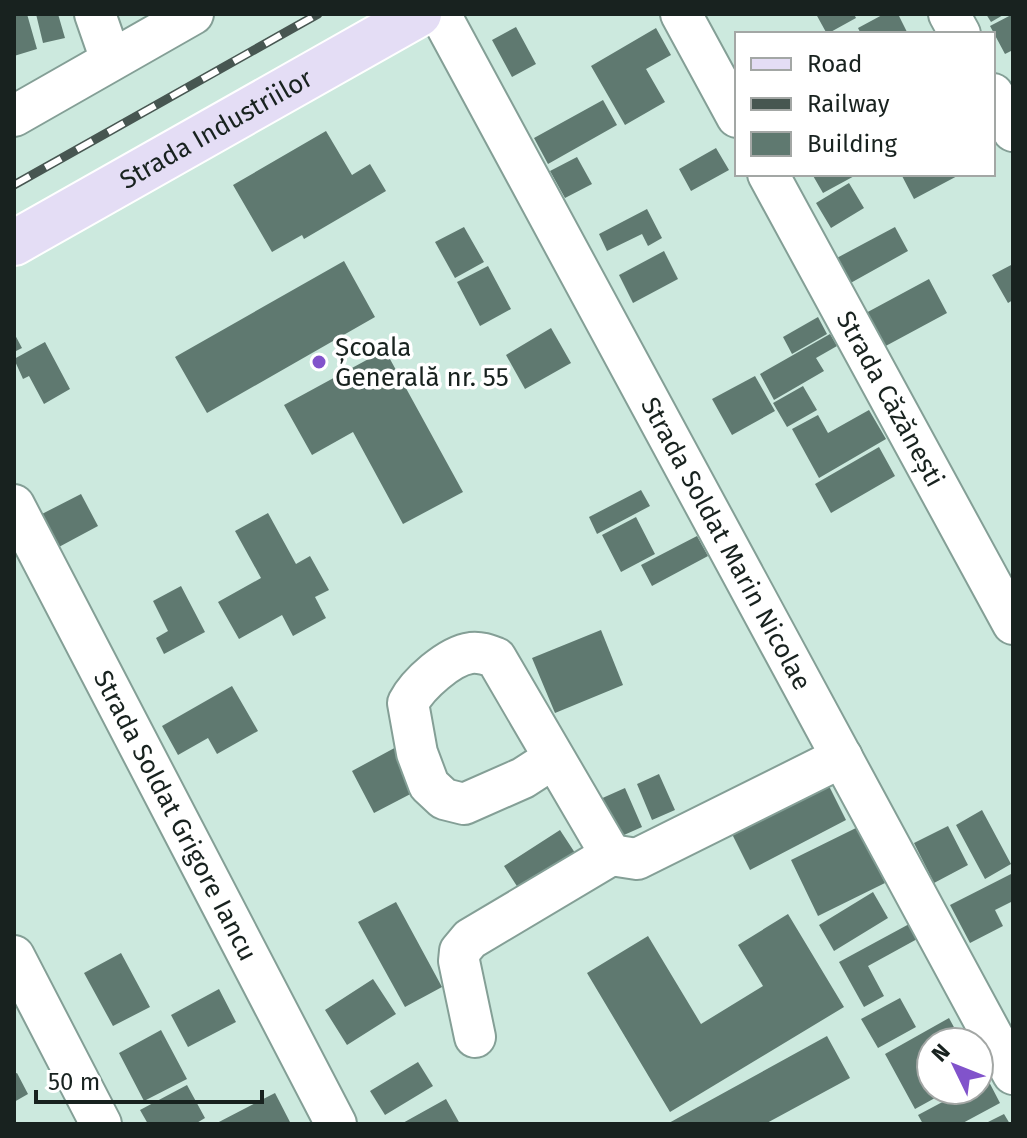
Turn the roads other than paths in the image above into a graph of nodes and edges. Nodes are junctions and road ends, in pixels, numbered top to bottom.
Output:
1 (95, 14) edge
2 (193, 14) edge
3 (419, 14) edge
4 (440, 14) edge
5 (681, 14) edge
6 (949, 14) edge
7 (959, 32) edge
8 (111, 60) junction
9 (995, 98) edge
10 (735, 113) edge
11 (14, 116) edge
12 (1013, 131) edge
13 (769, 176) edge
14 (14, 243) edge
15 (14, 505) edge
16 (1013, 624) edge
17 (842, 757) junction
18 (554, 758) dead end
19 (611, 855) junction
20 (14, 956) edge
21 (475, 1037) dead end
22 (1013, 1074) edge
23 (101, 1124) edge
24 (336, 1124) edge

1 - 8 street
2 - 8 street
3 - 14 main road, Strada Industriilor
4 - 17 street, Strada Soldat Marin Nicolae
5 - 10 street
6 - 7 street
8 - 11 street
9 - 12 street
13 - 16 street, Strada Căzănești
15 - 24 street, Strada Soldat Grigore Iancu
17 - 19 street
17 - 22 street, Strada Soldat Marin Nicolae
18 - 19 street
19 - 21 street
20 - 23 street

